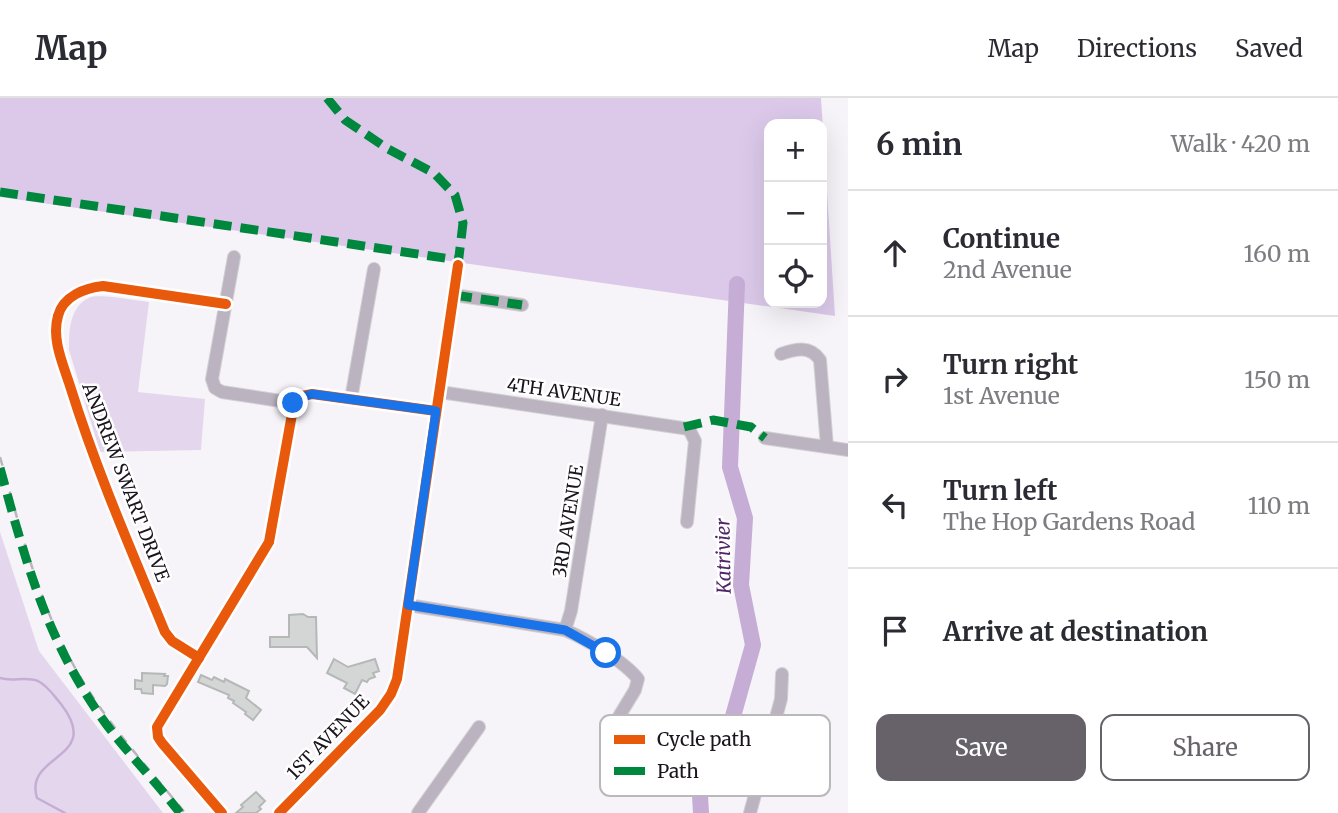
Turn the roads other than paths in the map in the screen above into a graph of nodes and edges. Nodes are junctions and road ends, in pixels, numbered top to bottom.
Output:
1 (234, 257) dead end
2 (458, 265) dead end
3 (374, 269) dead end
4 (454, 295) junction
5 (226, 304) junction
6 (522, 305) dead end
7 (780, 354) dead end
8 (440, 392) junction
9 (351, 399) junction
10 (293, 403) junction
11 (436, 411) junction
12 (602, 415) junction
13 (765, 438) dead end
14 (827, 447) junction
15 (848, 450) edge
16 (687, 522) dead end
17 (408, 605) junction
18 (565, 630) junction
19 (199, 658) junction
20 (782, 674) dead end
21 (620, 715) edge
22 (777, 715) edge
23 (479, 727) dead end
24 (755, 796) edge
25 (222, 813) edge
26 (279, 813) edge
27 (418, 813) edge
28 (750, 813) edge

1 - 5 street
2 - 4 street, 1ST AVENUE
3 - 9 street
4 - 6 street
4 - 8 street, 1ST AVENUE
5 - 10 street
5 - 19 street, ANDREW SWART DRIVE
7 - 14 street
8 - 11 street, 1ST AVENUE
8 - 12 street, 4TH AVENUE
9 - 10 street
9 - 11 street
10 - 19 street
11 - 17 street, 1ST AVENUE
12 - 16 street, 4TH AVENUE
12 - 18 street, 3RD AVENUE
13 - 14 street
14 - 15 street
17 - 18 street
17 - 26 street, 1ST AVENUE
18 - 21 street
19 - 25 street
20 - 22 street
23 - 27 street
24 - 28 street

